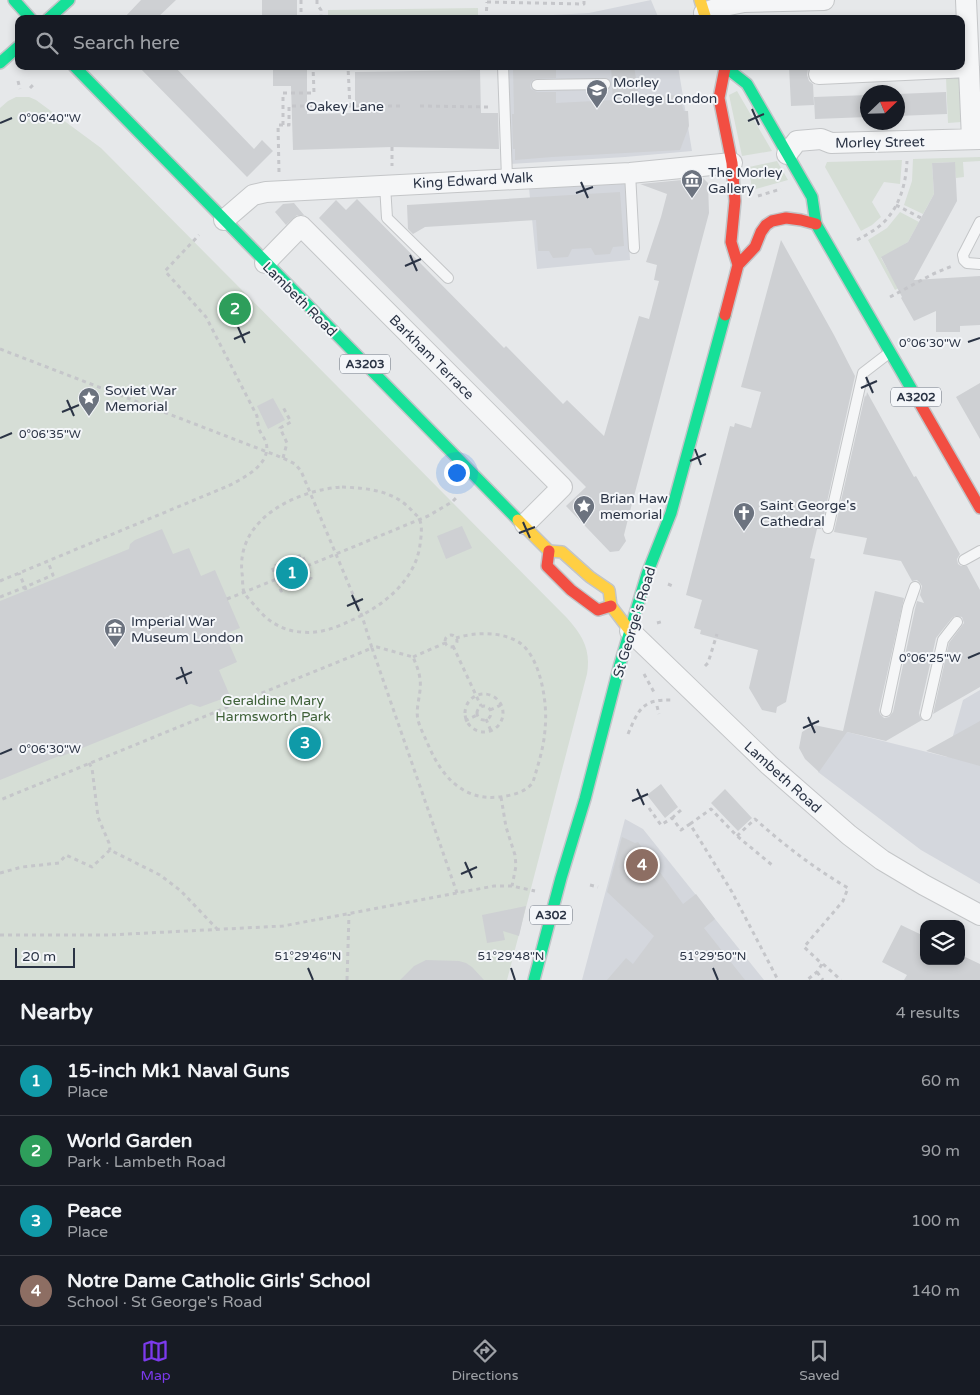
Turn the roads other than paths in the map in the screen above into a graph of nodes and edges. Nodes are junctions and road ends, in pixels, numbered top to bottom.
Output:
1 (14, 0) edge
2 (69, 0) edge
3 (824, 0) edge
4 (966, 0) edge
5 (703, 11) edge
6 (27, 15) edge
7 (52, 15) edge
8 (15, 50) edge
9 (0, 63) edge
10 (965, 67) edge
11 (969, 67) junction
12 (78, 70) edge
13 (504, 70) edge
14 (724, 70) edge
15 (729, 70) edge
16 (905, 70) edge
17 (819, 74) dead end
18 (536, 84) dead end
19 (606, 84) dead end
20 (976, 139) edge
21 (787, 154) junction
22 (732, 163) junction
23 (630, 172) junction
24 (508, 178) junction
25 (385, 185) junction
26 (224, 220) junction
27 (980, 222) edge
28 (816, 224) junction
29 (634, 248) dead end
30 (265, 262) junction
31 (980, 264) edge
32 (738, 265) junction
33 (448, 278) dead end
34 (890, 352) junction
35 (980, 508) edge
36 (524, 524) junction
37 (828, 528) dead end
38 (550, 551) junction
39 (980, 551) edge
40 (964, 560) dead end
41 (915, 587) dead end
42 (611, 606) junction
43 (957, 622) dead end
44 (630, 631) junction
45 (886, 712) dead end
46 (926, 715) dead end
47 (980, 915) edge
48 (534, 980) edge

1 - 6 main road
2 - 7 main road
3 - 5 street
4 - 11 street
8 - 9 main road
10 - 11 street
11 - 20 street
12 - 26 main road, Lambeth Road / A3203
13 - 24 lane
14 - 22 main road
15 - 21 main road, A3202
16 - 17 street
18 - 19 lane
20 - 21 street, Morley Street
21 - 28 main road, A3202
22 - 23 street, King Edward Walk
22 - 32 main road
23 - 24 street, King Edward Walk
23 - 29 lane
24 - 25 street, King Edward Walk
25 - 26 street, King Edward Walk
25 - 33 lane
26 - 30 main road, Lambeth Road / A3203
27 - 31 lane
28 - 32 main road, St George's Road
28 - 34 main road, A3202
30 - 36 main road, Lambeth Road / A3203
30 - 36 street, Barkham Terrace
32 - 44 main road, St George's Road / A302
34 - 35 main road, A3202
34 - 37 lane
36 - 38 main road, Lambeth Road / A3203
38 - 42 main road, Lambeth Road / A3203
38 - 42 main road
39 - 40 lane
41 - 45 lane
42 - 44 main road, Lambeth Road / A3203
43 - 46 lane
44 - 47 street, Lambeth Road
44 - 48 main road, St George's Road / A302

